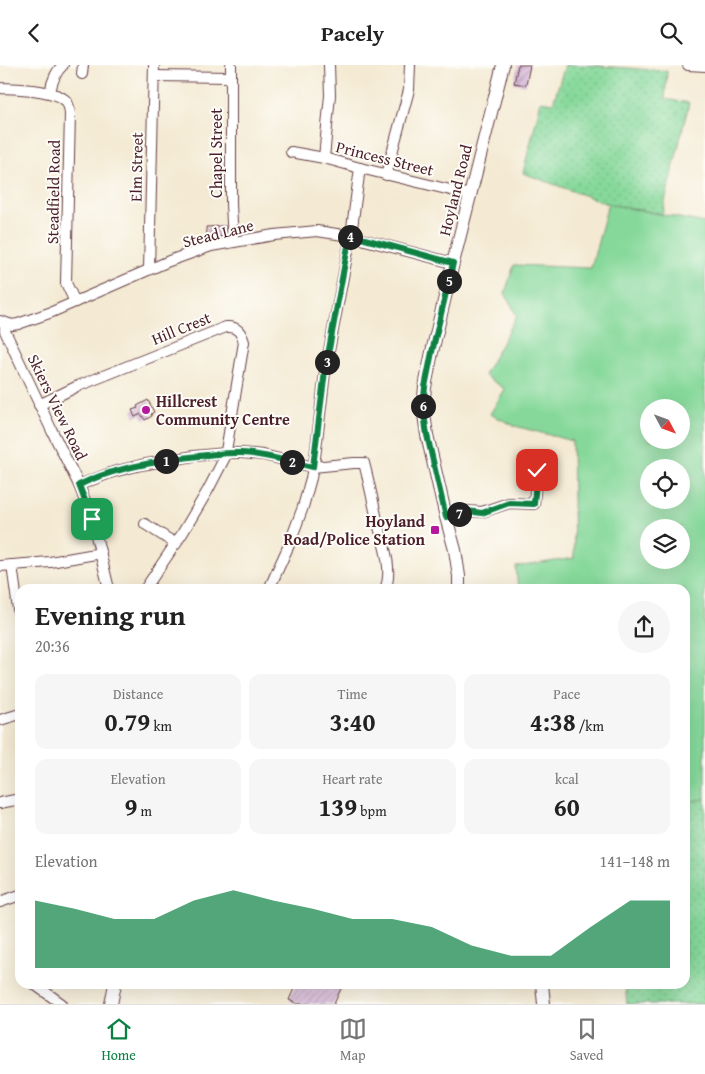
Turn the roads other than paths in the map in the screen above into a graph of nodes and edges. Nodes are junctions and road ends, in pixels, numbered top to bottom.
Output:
1 (63, 65) edge
2 (231, 65) edge
3 (330, 65) edge
4 (410, 65) edge
5 (503, 65) edge
6 (688, 65) edge
7 (705, 66) edge
8 (154, 70) edge
9 (231, 77) junction
10 (0, 88) edge
11 (50, 92) junction
12 (291, 152) dead end
13 (324, 158) junction
14 (360, 168) junction
15 (386, 175) junction
16 (471, 195) junction
17 (350, 235) junction
18 (233, 242) junction
19 (453, 263) junction
20 (149, 269) junction
21 (75, 302) junction
22 (3, 323) edge
23 (39, 405) junction
24 (226, 453) junction
25 (313, 467) junction
26 (537, 470) dead end
27 (79, 485) junction
28 (446, 517) junction
29 (145, 525) dead end
30 (176, 543) junction
31 (101, 553) junction
32 (12, 565) junction
33 (0, 566) edge
34 (108, 584) edge
35 (148, 584) edge
36 (271, 584) edge
37 (387, 584) edge
38 (459, 584) edge
39 (15, 587) edge
40 (15, 715) edge
41 (0, 719) edge
42 (15, 800) edge
43 (0, 803) edge
44 (15, 897) edge
45 (0, 902) edge
46 (41, 989) edge
47 (114, 989) edge
48 (542, 989) edge
49 (62, 1004) edge
50 (111, 1004) edge
51 (544, 1004) edge

1 - 11 street
2 - 9 street, Chapel Street
3 - 13 street
4 - 15 street
5 - 16 main road, Hoyland Road
6 - 7 street
8 - 9 street
8 - 20 street, Elm Street
9 - 18 street, Chapel Street
10 - 11 street
11 - 21 street, Steadfield Road
12 - 13 street, Princess Street
13 - 14 street, Princess Street
14 - 15 street, Princess Street
14 - 17 street
15 - 16 street, Princess Street
16 - 19 main road, Hoyland Road
17 - 18 street, Stead Lane
17 - 19 street, Stead Lane
17 - 25 street
18 - 20 street, Stead Lane
19 - 28 main road, Hoyland Road
20 - 21 street, Stead Lane
21 - 22 street, Stead Lane
22 - 23 street, Skiers View Road
23 - 24 street, Hill Crest
23 - 27 street, Skiers View Road
24 - 25 street
24 - 27 street
24 - 30 street, Hill Crest
25 - 36 street
25 - 37 street
26 - 28 street
27 - 31 street, Skiers View Road
28 - 38 main road, Hoyland Road
29 - 30 street
30 - 35 street, Hill Crest
31 - 32 street
31 - 34 street, Skiers View Road
32 - 33 street
32 - 39 street
40 - 41 street
42 - 43 street
44 - 45 street
46 - 49 street
47 - 50 main road
48 - 51 main road

